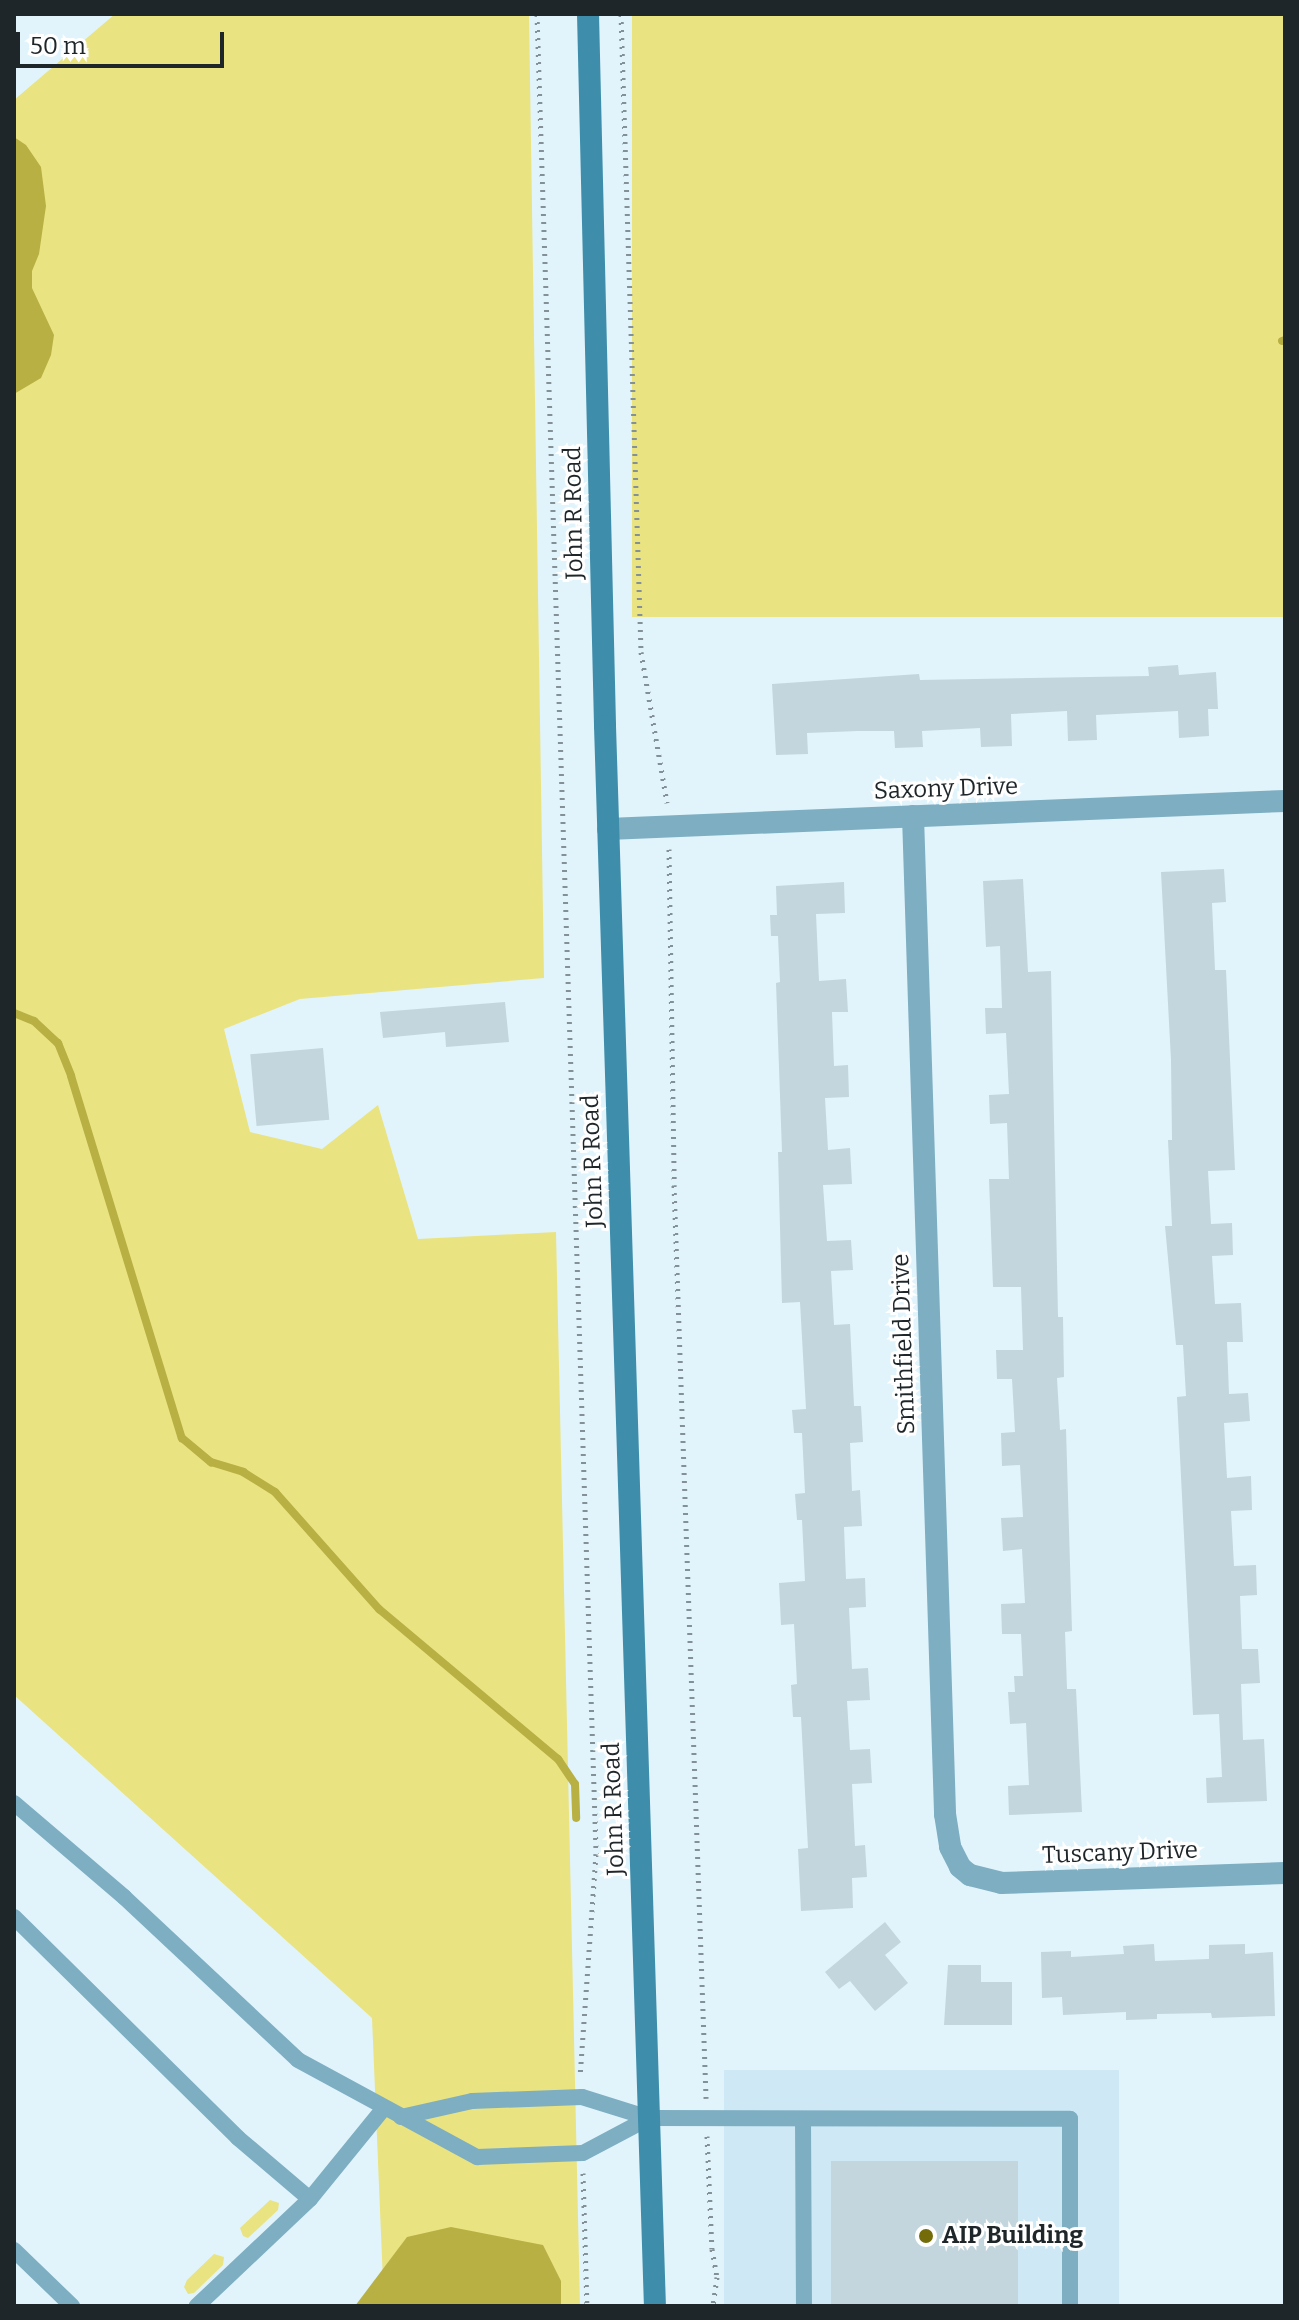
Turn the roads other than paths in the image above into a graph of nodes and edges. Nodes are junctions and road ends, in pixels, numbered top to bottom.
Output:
1 (588, 14) edge
2 (1285, 801) edge
3 (913, 816) junction
4 (608, 829) junction
5 (14, 1803) edge
6 (960, 1867) joint
7 (1285, 1873) edge
8 (14, 1917) edge
9 (384, 2108) junction
10 (401, 2117) junction
11 (649, 2118) junction
12 (803, 2119) junction
13 (310, 2199) junction
14 (14, 2250) edge
15 (72, 2306) edge
16 (197, 2306) edge
17 (655, 2306) edge
18 (804, 2306) edge
19 (1070, 2306) edge

1 - 4 main road, John R Road
2 - 3 street, Saxony Drive
3 - 4 street, Saxony Drive
3 - 6 street, Smithfield Drive
4 - 11 main road, John R Road
5 - 9 lane
6 - 7 street, Tuscany Drive
8 - 13 lane
9 - 10 lane
9 - 13 lane
10 - 11 lane
10 - 11 lane
11 - 12 lane
11 - 17 main road, John R Road
12 - 18 lane
12 - 19 lane
13 - 16 lane
14 - 15 lane

